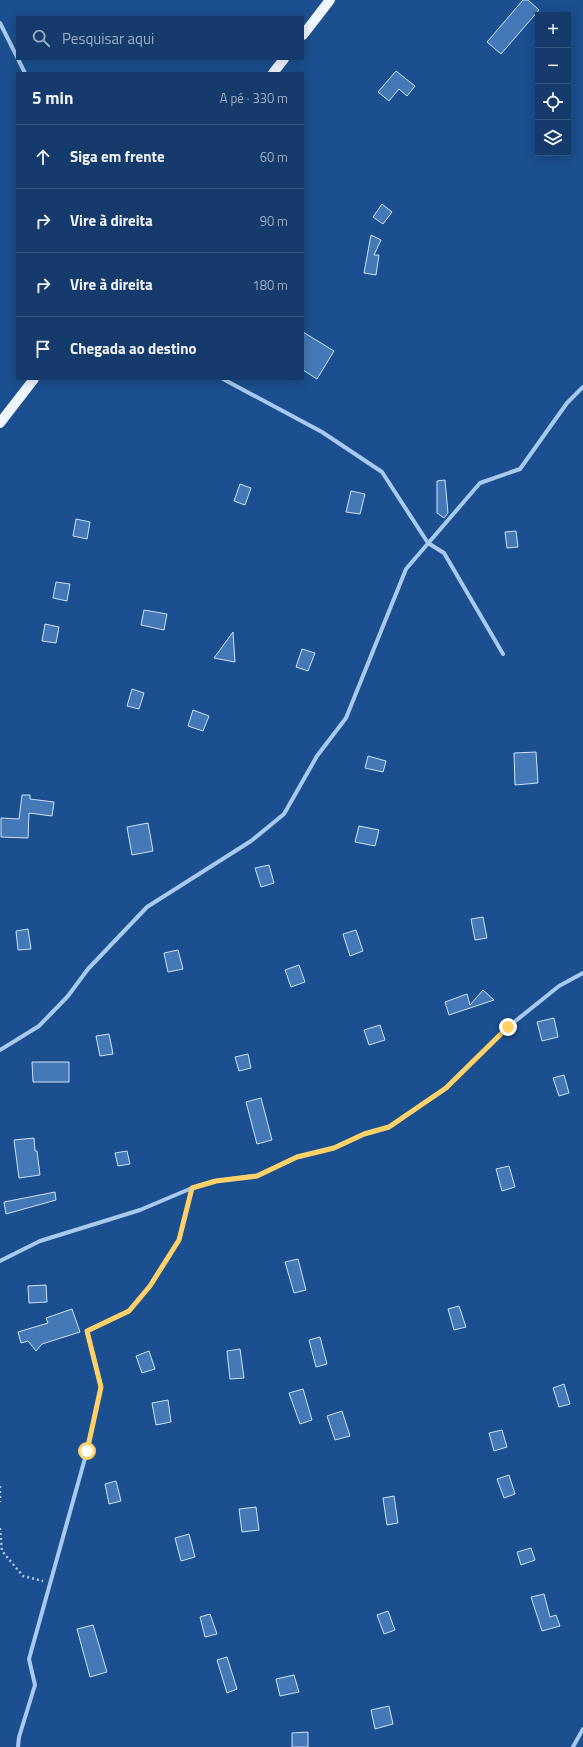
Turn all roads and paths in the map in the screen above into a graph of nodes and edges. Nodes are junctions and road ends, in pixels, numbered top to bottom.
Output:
1 (330, 0) edge
2 (0, 23) edge
3 (304, 34) edge
4 (16, 54) edge
5 (19, 60) edge
6 (283, 60) edge
7 (25, 72) edge
8 (274, 72) edge
9 (33, 380) edge
10 (225, 380) edge
11 (583, 387) edge
12 (0, 423) edge
13 (428, 543) junction
14 (503, 654) dead end
15 (583, 973) edge
16 (0, 1050) edge
17 (192, 1188) junction
18 (0, 1261) edge
19 (0, 1486) edge
20 (0, 1502) edge
21 (0, 1528) edge
22 (49, 1582) junction
23 (583, 1729) edge
24 (18, 1747) edge
25 (573, 1747) edge

1 - 3 main road
2 - 4 street
5 - 7 street
6 - 8 main road
9 - 12 main road
10 - 13 street
11 - 13 street
13 - 14 street
13 - 16 street
15 - 17 street
17 - 18 street
17 - 22 street
19 - 20 path
21 - 22 path
22 - 24 street
23 - 25 street

